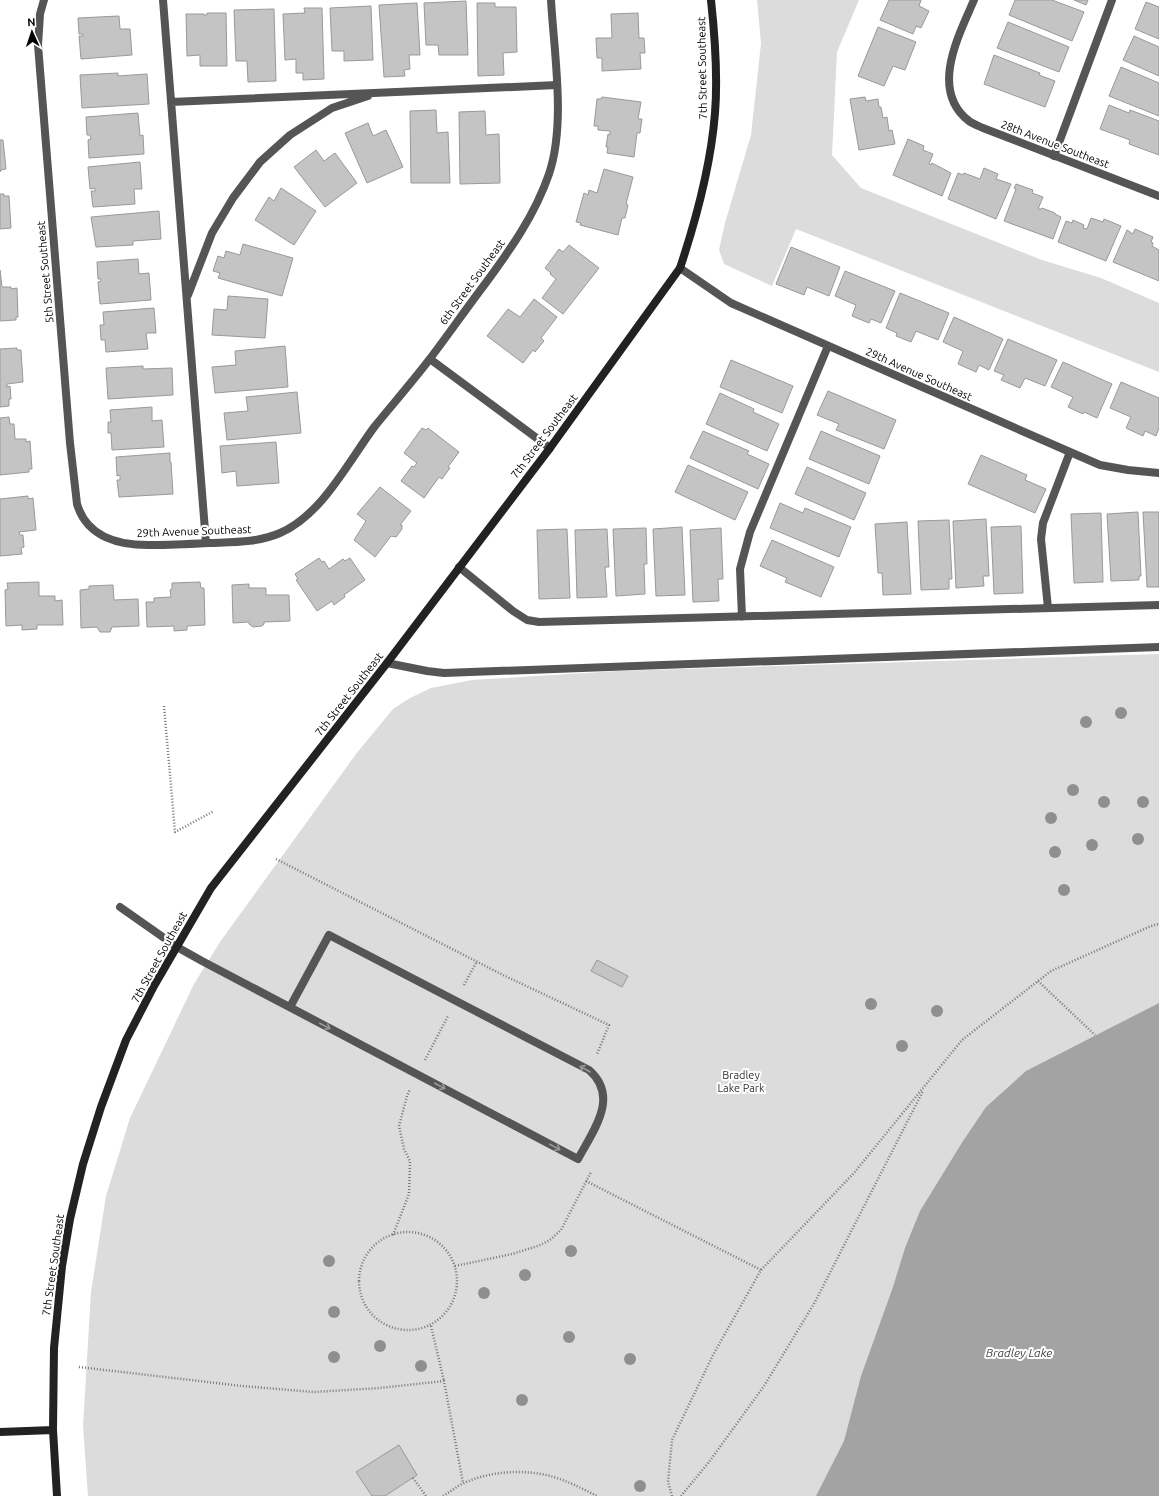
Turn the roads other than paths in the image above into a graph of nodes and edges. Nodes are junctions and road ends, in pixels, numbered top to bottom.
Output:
1 (44, 0) edge
2 (164, 0) edge
3 (551, 0) edge
4 (711, 0) edge
5 (974, 0) edge
6 (1112, 0) edge
7 (557, 85) junction
8 (379, 93) junction
9 (171, 102) junction
10 (1054, 156) junction
11 (1159, 196) edge
12 (680, 268) junction
13 (187, 297) junction
14 (828, 346) junction
15 (430, 359) junction
16 (550, 448) junction
17 (1070, 452) junction
18 (1159, 473) edge
19 (289, 529) joint
20 (100, 534) joint
21 (206, 543) junction
22 (459, 567) junction
23 (1159, 605) edge
24 (1048, 608) junction
25 (742, 617) junction
26 (1159, 647) edge
27 (387, 663) junction
28 (120, 907) dead end
29 (177, 947) junction
30 (290, 1007) junction
31 (53, 1430) junction
32 (0, 1432) edge
33 (57, 1496) edge

1 - 20 street, 5th Street Southeast
2 - 9 street
3 - 7 street, 6th Street Southeast
4 - 12 street, 7th Street Southeast
5 - 10 street, 28th Avenue Southeast
6 - 10 street
7 - 8 street
7 - 15 street, 6th Street Southeast
8 - 9 street
8 - 13 street
9 - 13 street
10 - 11 street, 28th Avenue Southeast
12 - 14 street, 29th Avenue Southeast
12 - 16 street, 7th Street Southeast
13 - 21 street
14 - 17 street, 29th Avenue Southeast
14 - 25 street
15 - 16 street
15 - 19 street, 6th Street Southeast
16 - 22 street, 7th Street Southeast
17 - 18 street, 29th Avenue Southeast
17 - 24 street
19 - 21 street, 29th Avenue Southeast
20 - 21 street, 29th Avenue Southeast
22 - 25 street
22 - 27 street, 7th Street Southeast
23 - 24 street
24 - 25 street
26 - 27 street
27 - 29 street, 7th Street Southeast
28 - 29 street
29 - 30 street
29 - 31 street, 7th Street Southeast
30 -> 30 street
31 - 32 street
31 - 33 street

